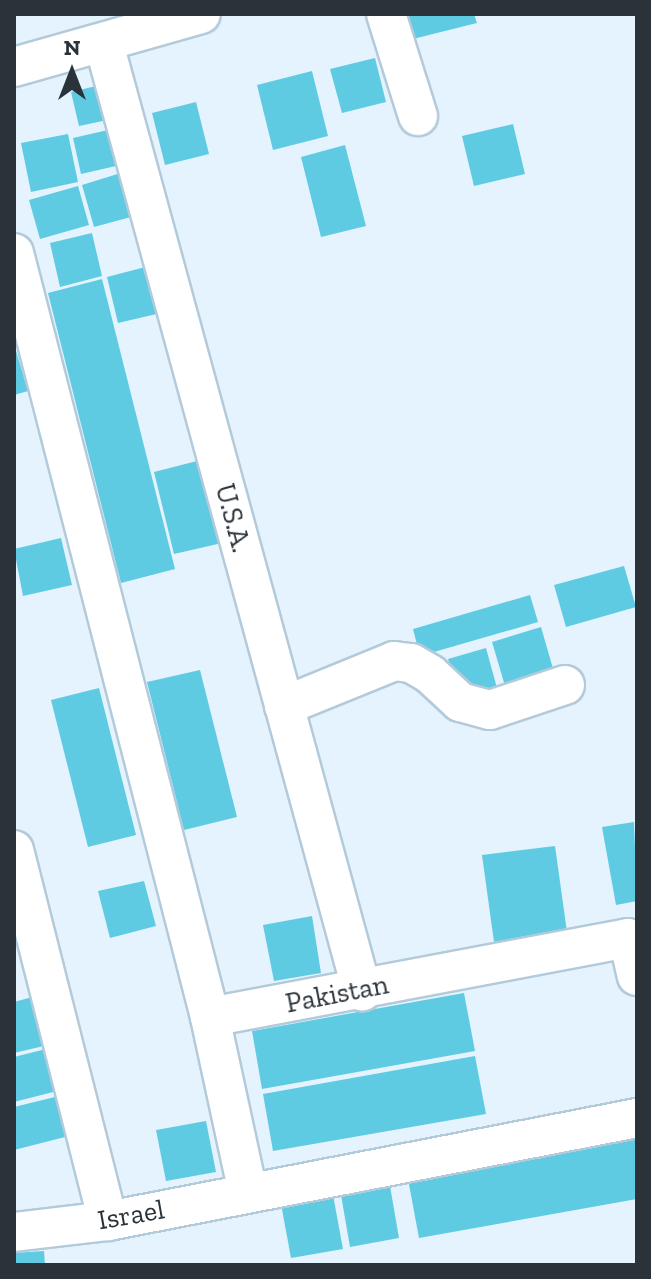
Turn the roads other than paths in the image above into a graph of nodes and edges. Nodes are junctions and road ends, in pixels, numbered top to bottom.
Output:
1 (201, 14) edge
2 (386, 14) edge
3 (104, 44) junction
4 (14, 67) edge
5 (418, 116) dead end
6 (14, 253) edge
7 (565, 685) dead end
8 (284, 706) junction
9 (14, 850) edge
10 (637, 976) edge
11 (362, 991) junction
12 (210, 1017) junction
13 (637, 1118) edge
14 (248, 1193) junction
15 (108, 1221) junction
16 (14, 1232) edge

1 - 3 street
2 - 5 street
3 - 4 street
3 - 8 street, U.S.A.
6 - 12 street
7 - 8 street
8 - 11 street, U.S.A.
9 - 15 street
10 - 11 street, Pakistan
11 - 12 street, Pakistan
12 - 14 street
13 - 14 street, Israel
14 - 15 street, Israel
15 - 16 street, Israel

